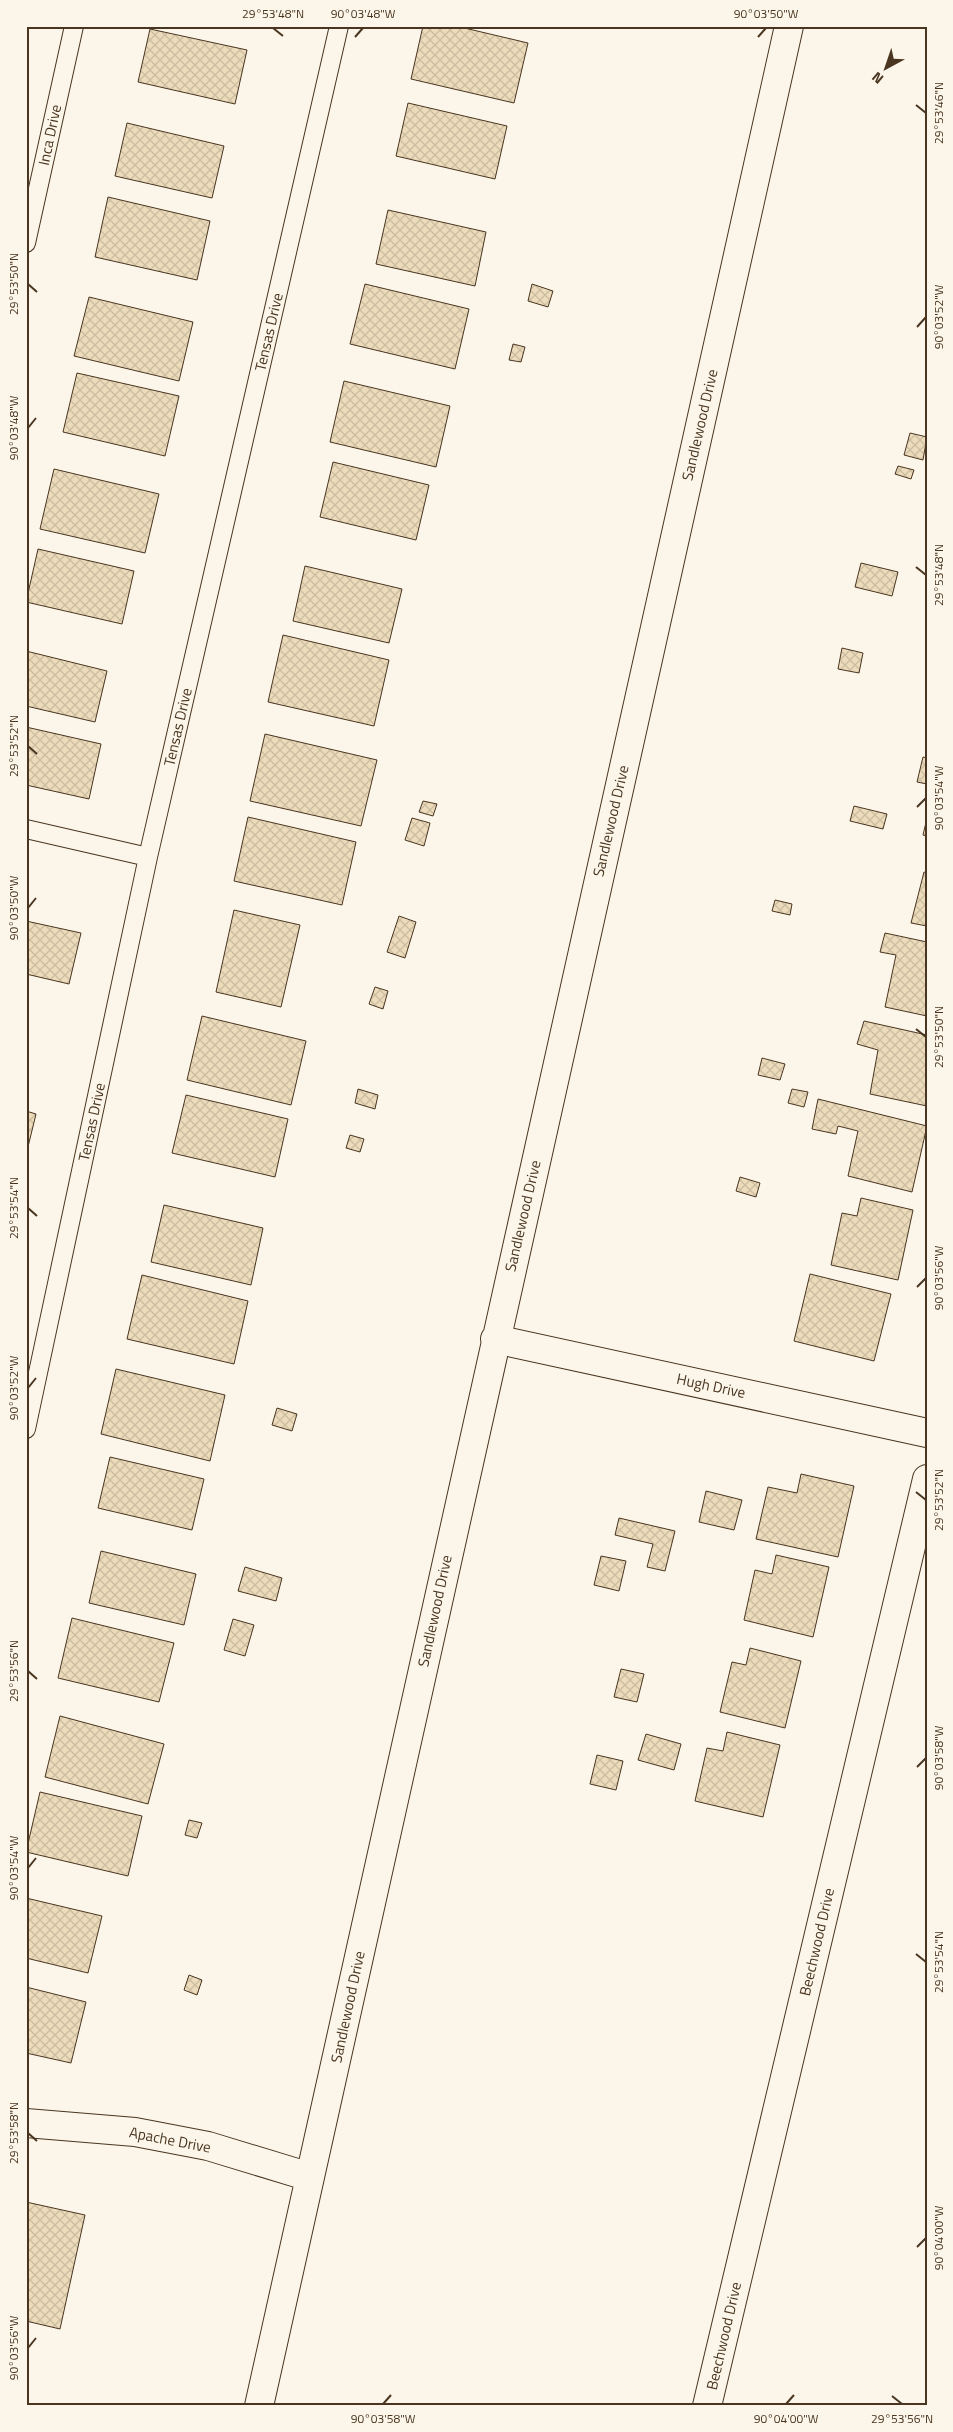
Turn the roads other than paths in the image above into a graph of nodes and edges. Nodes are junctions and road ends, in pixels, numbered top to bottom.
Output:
1 (74, 26) edge
2 (339, 26) edge
3 (789, 26) edge
4 (26, 243) edge
5 (26, 829) edge
6 (148, 857) junction
7 (495, 1339) junction
8 (26, 1429) edge
9 (927, 1433) edge
10 (927, 1479) edge
11 (26, 2123) edge
12 (310, 2177) junction
13 (258, 2406) edge
14 (707, 2406) edge

1 - 4 lane, Inca Drive
2 - 6 lane, Tensas Drive
3 - 7 street, Sandlewood Drive
5 - 6 lane
6 - 8 lane, Tensas Drive
7 - 9 street, Hugh Drive
7 - 12 street, Sandlewood Drive
10 - 14 street, Beechwood Drive
11 - 12 street, Apache Drive
12 - 13 street, Sandlewood Drive

